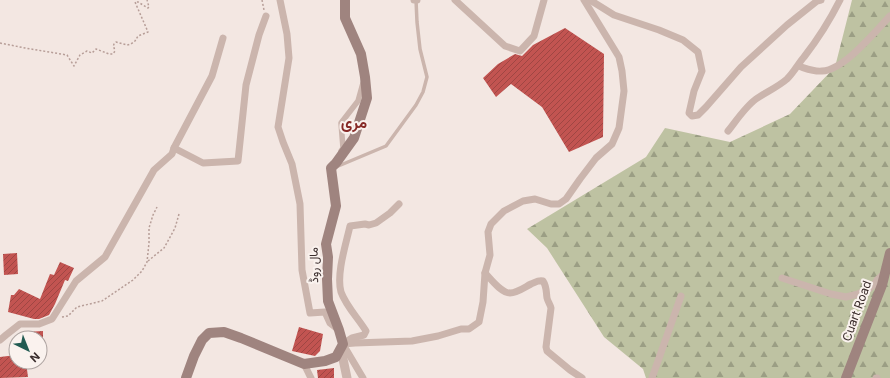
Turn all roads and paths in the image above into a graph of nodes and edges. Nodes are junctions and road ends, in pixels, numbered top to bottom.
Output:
1 (147, 0) edge
2 (262, 0) edge
3 (280, 0) edge
4 (345, 0) edge
5 (416, 0) edge
6 (455, 0) edge
7 (544, 0) edge
8 (584, 0) edge
9 (590, 0) edge
10 (821, 0) edge
11 (840, 0) edge
12 (266, 16) joint
13 (890, 16) edge
14 (223, 38) dead end
15 (0, 43) edge
16 (798, 66) junction
17 (365, 77) junction
18 (728, 131) dead end
19 (174, 148) junction
20 (333, 165) junction
21 (399, 204) dead end
22 (157, 207) dead end
23 (179, 214) dead end
24 (890, 253) edge
25 (147, 262) junction
26 (485, 273) junction
27 (885, 273) junction
28 (782, 278) dead end
29 (681, 296) dead end
30 (52, 319) junction
31 (339, 330) junction
32 (0, 340) edge
33 (343, 344) junction
34 (304, 364) junction
35 (186, 378) edge
36 (311, 378) edge
37 (347, 378) edge
38 (363, 378) edge
39 (582, 378) edge
40 (652, 378) edge
41 (846, 378) edge

1 - 15 path
2 - 12 path
3 - 31 street
4 - 17 main road, مال روڈ
5 - 20 lane
6 - 7 street
8 - 26 street
9 - 10 street
11 - 16 street
12 - 19 street
13 - 16 street
14 - 19 street
16 - 18 street
17 - 20 main road, مال روڈ
17 - 20 street, مال روڈ
19 - 30 street
20 - 31 main road, مال روڈ
21 - 33 street
22 - 25 path
23 - 25 path
24 - 27 main road, Cuart Road
25 - 30 path
26 - 33 street
26 - 39 street
27 - 28 street
27 - 41 main road, Cuart Road
29 - 40 street
30 - 32 street
31 - 33 main road, مال روڈ
33 - 34 main road
33 - 37 street
33 - 38 street
34 - 35 main road
34 - 36 street

